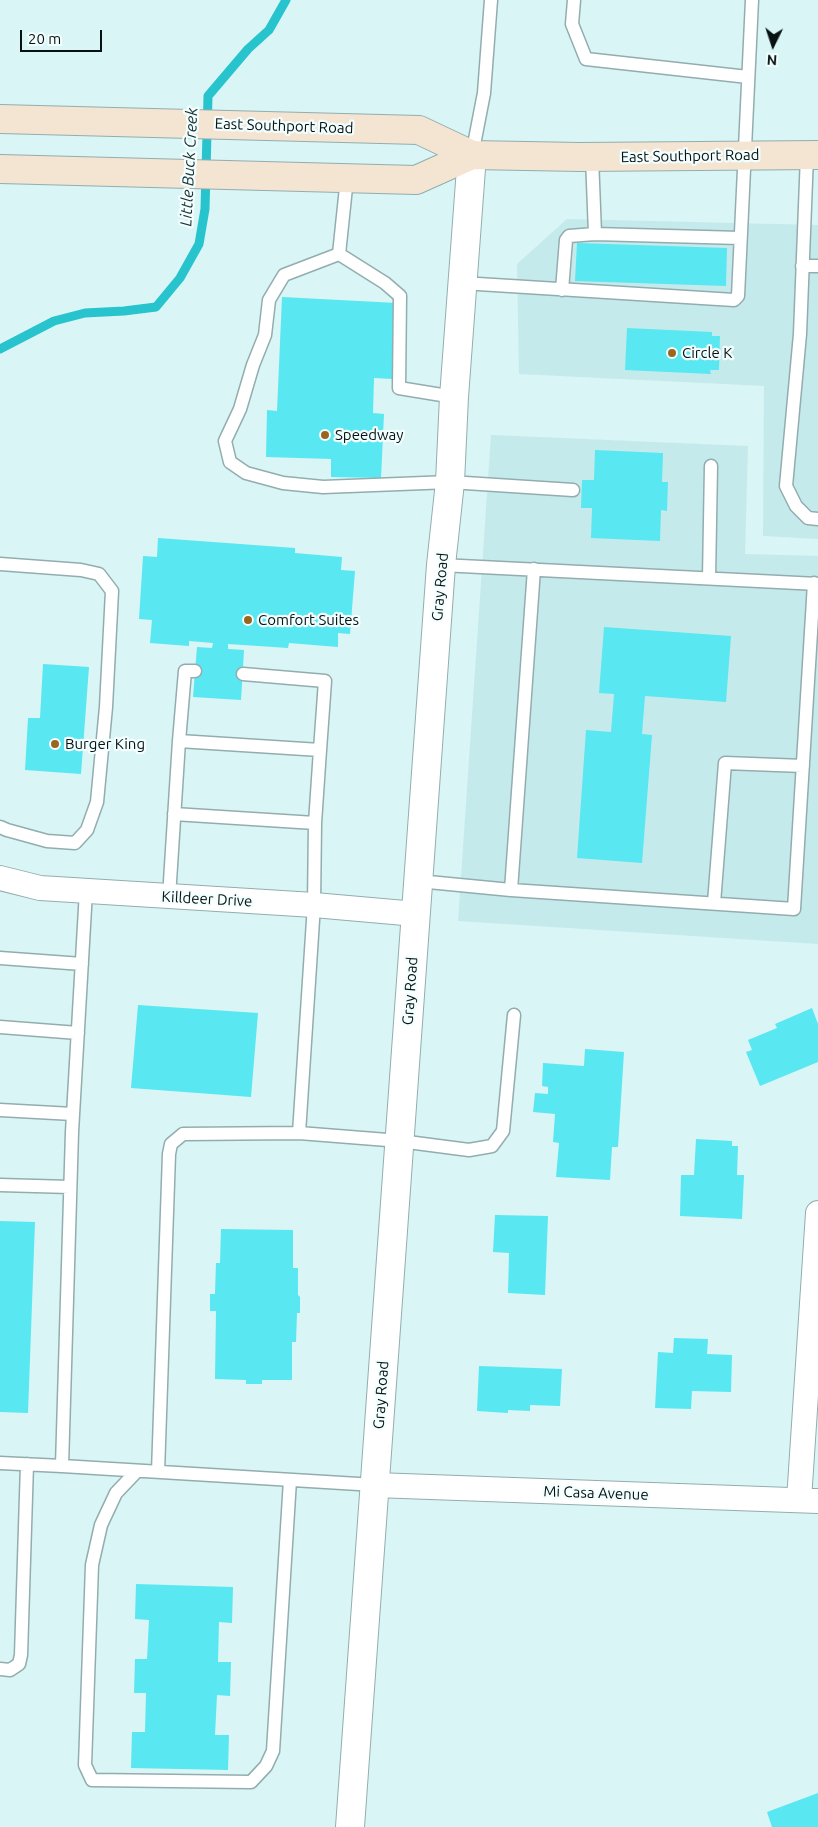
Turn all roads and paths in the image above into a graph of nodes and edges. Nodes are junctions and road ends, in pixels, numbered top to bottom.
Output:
1 (491, 0) edge
2 (574, 0) edge
3 (752, 0) edge
4 (748, 77) junction
5 (0, 119) edge
6 (472, 155) junction
7 (812, 155) edge
8 (744, 156) junction
9 (592, 158) junction
10 (0, 169) edge
11 (347, 178) junction
12 (595, 234) junction
13 (740, 238) junction
14 (339, 254) junction
15 (802, 266) junction
16 (818, 266) edge
17 (462, 284) junction
18 (562, 290) junction
19 (454, 397) junction
20 (712, 466) dead end
21 (450, 482) junction
22 (572, 490) dead end
23 (818, 519) edge
24 (0, 564) edge
25 (441, 565) junction
26 (534, 569) junction
27 (709, 578) junction
28 (816, 583) edge
29 (814, 662) edge
30 (195, 671) dead end
31 (243, 674) dead end
32 (179, 741) junction
33 (320, 750) junction
34 (803, 766) junction
35 (174, 814) junction
36 (315, 823) junction
37 (0, 826) edge
38 (0, 878) edge
39 (418, 881) junction
40 (510, 890) junction
41 (86, 891) junction
42 (169, 897) junction
43 (714, 903) junction
44 (314, 905) junction
45 (416, 914) junction
46 (0, 958) edge
47 (82, 964) junction
48 (514, 1015) dead end
49 (0, 1027) edge
50 (78, 1033) junction
51 (0, 1110) edge
52 (73, 1114) junction
53 (299, 1133) junction
54 (400, 1141) junction
55 (0, 1185) edge
56 (70, 1187) junction
57 (818, 1213) edge
58 (0, 1463) edge
59 (27, 1464) junction
60 (62, 1466) junction
61 (137, 1471) junction
62 (158, 1472) junction
63 (290, 1480) junction
64 (375, 1485) junction
65 (809, 1500) edge
66 (0, 1669) edge
67 (350, 1827) edge

1 - 6 lane
2 - 4 lane
3 - 4 lane
4 - 8 lane
5 - 6 main road, East Southport Road
6 - 9 main road, East Southport Road
6 - 11 main road, East Southport Road
6 - 17 street, Gray Road
7 - 8 main road, East Southport Road
7 - 15 lane
8 - 9 main road, East Southport Road
8 - 13 lane
9 - 12 lane
10 - 11 main road, East Southport Road
11 - 14 lane
12 - 13 lane
12 - 18 lane
13 - 18 lane
14 - 19 lane
14 - 21 lane
15 - 16 lane
15 - 23 lane
17 - 18 lane
17 - 19 street, Gray Road
19 - 21 street, Gray Road
20 - 27 lane
21 - 22 lane
21 - 25 street, Gray Road
24 - 37 lane
25 - 26 lane
25 - 39 street, Gray Road
26 - 27 lane
26 - 40 lane
27 - 28 lane
28 - 29 lane
29 - 34 lane
30 - 32 lane
31 - 33 lane
32 - 33 lane
32 - 35 lane
33 - 36 lane
34 - 43 lane
34 - 43 lane
35 - 36 lane
35 - 42 lane
36 - 44 lane
38 - 41 street, Killdeer Drive
39 - 40 lane
39 - 45 street, Gray Road
40 - 43 lane
41 - 42 street, Killdeer Drive
41 - 47 lane
42 - 44 street, Killdeer Drive
44 - 45 street, Killdeer Drive
44 - 53 lane
45 - 54 street, Gray Road
46 - 47 lane
47 - 50 lane
48 - 54 lane
49 - 50 lane
50 - 52 lane
51 - 52 lane
52 - 56 lane
53 - 54 lane
53 - 62 lane
54 - 64 street, Gray Road
55 - 56 lane
56 - 60 lane
57 - 65 street
58 - 59 lane
59 - 60 lane
59 - 66 lane
60 - 61 lane
61 - 62 lane
61 - 63 lane
62 - 63 lane
63 - 64 lane
64 - 65 street, Mi Casa Avenue
64 - 67 street, Gray Road

